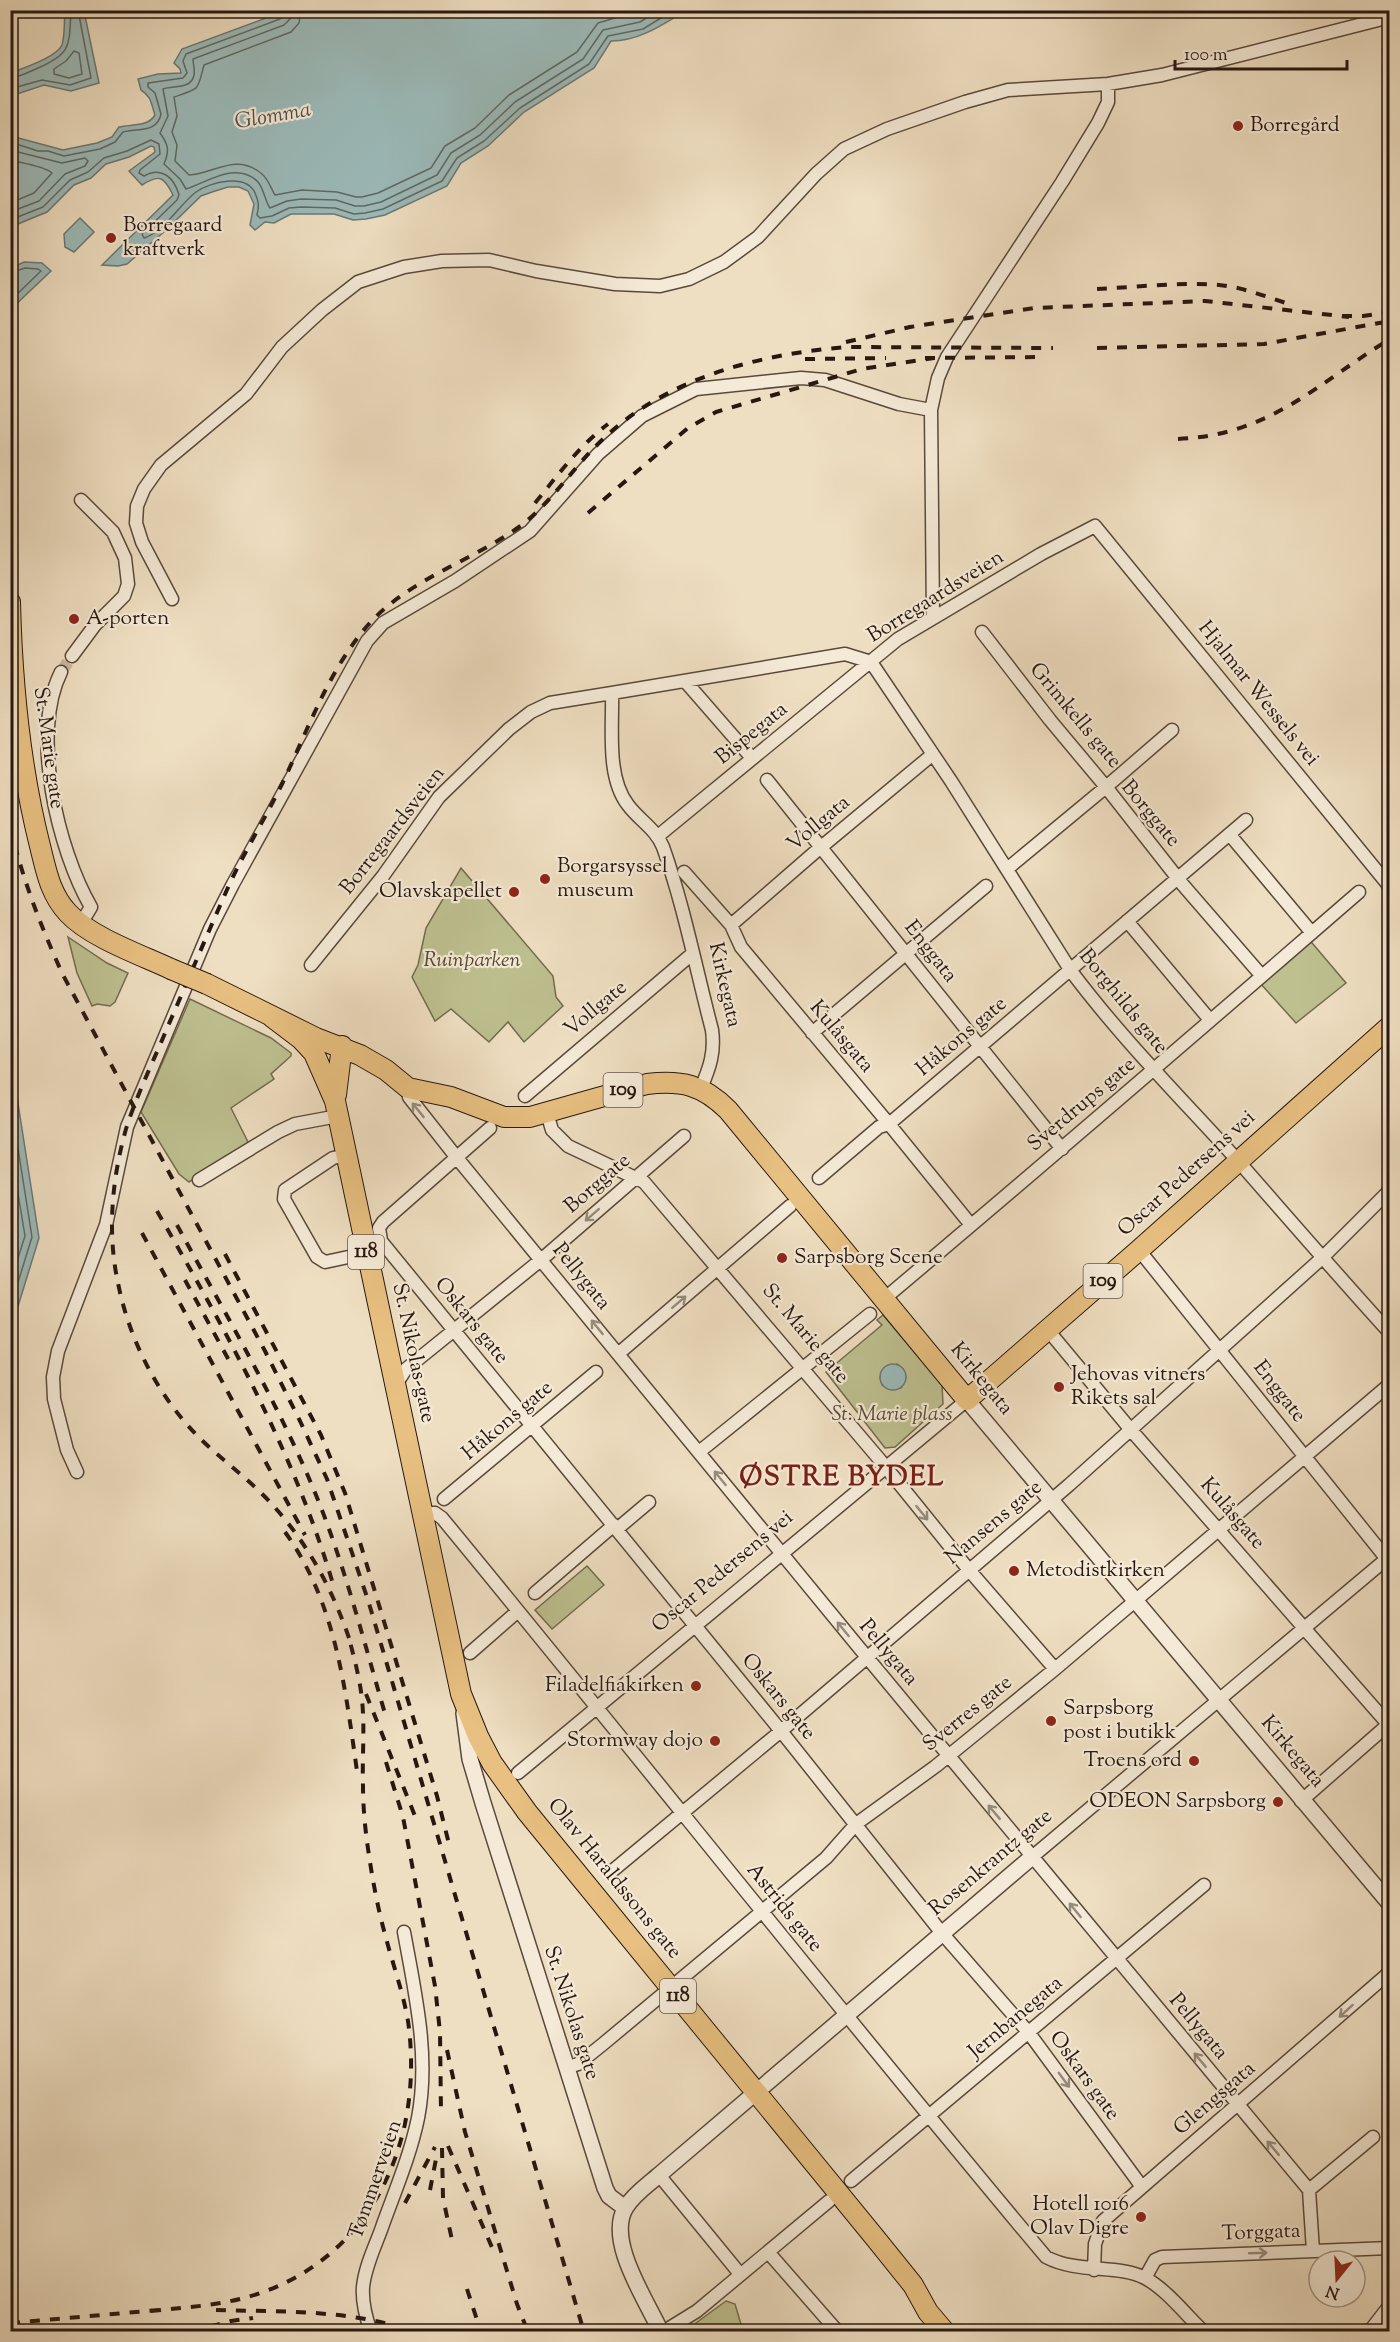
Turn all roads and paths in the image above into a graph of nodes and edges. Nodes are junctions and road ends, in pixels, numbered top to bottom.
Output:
1 (1389, 17) edge
2 (1108, 84) junction
3 (931, 410) junction
4 (81, 500) dead end
5 (1095, 526) joint
6 (172, 599) dead end
7 (10, 602) edge
8 (933, 618) junction
9 (11, 620) edge
10 (982, 632) dead end
11 (72, 656) tunnel mouth
12 (870, 662) junction
13 (61, 672) tunnel mouth
14 (685, 681) junction
15 (612, 693) junction
16 (1172, 730) dead end
17 (933, 754) junction
18 (752, 758) junction
19 (767, 780) dead end
20 (1106, 787) junction
21 (1246, 820) dead end
22 (1230, 835) junction
23 (658, 836) junction
24 (821, 848) junction
25 (1007, 869) junction
26 (684, 872) dead end
27 (1177, 878) junction
28 (986, 886) dead end
29 (1389, 886) edge
30 (1359, 892) dead end
31 (83, 921) junction
32 (1127, 921) junction
33 (731, 925) junction
34 (1312, 933) junction
35 (906, 953) junction
36 (692, 954) junction
37 (311, 965) dead end
38 (1071, 971) junction
39 (1261, 975) junction
40 (207, 984) junction
41 (272, 1017) junction
42 (1210, 1020) junction
43 (1389, 1026) edge
44 (812, 1033) junction
45 (342, 1046) junction
46 (979, 1048) junction
47 (1153, 1070) junction
48 (408, 1088) junction
49 (701, 1088) junction
50 (525, 1096) dead end
51 (337, 1108) junction
52 (547, 1113) junction
53 (889, 1124) junction
54 (490, 1128) dead end
55 (684, 1136) dead end
56 (1062, 1149) junction
57 (346, 1155) junction
58 (458, 1158) junction
59 (1238, 1162) junction
60 (636, 1176) junction
61 (819, 1178) dead end
62 (199, 1180) dead end
63 (1389, 1190) edge
64 (790, 1206) dead end
65 (970, 1226) junction
66 (1139, 1250) junction
67 (367, 1253) junction
68 (1322, 1258) junction
69 (542, 1259) junction
70 (717, 1269) junction
71 (884, 1299) junction
72 (870, 1314) dead end
73 (1047, 1329) junction
74 (453, 1331) junction
75 (1389, 1333) edge
76 (1220, 1349) junction
77 (618, 1354) junction
78 (803, 1369) junction
79 (596, 1372) dead end
80 (1389, 1384) edge
81 (394, 1387) junction
82 (967, 1400) junction
83 (531, 1426) junction
84 (1131, 1430) junction
85 (699, 1452) junction
86 (1306, 1457) junction
87 (885, 1468) junction
88 (77, 1472) dead end
89 (444, 1499) dead end
90 (1050, 1501) junction
91 (649, 1502) dead end
92 (424, 1513) junction
93 (615, 1527) junction
94 (1219, 1528) junction
95 (783, 1555) junction
96 (1388, 1557) edge
97 (969, 1570) junction
98 (535, 1593) dead end
99 (1135, 1600) junction
100 (518, 1611) junction
101 (444, 1615) joint
102 (696, 1627) junction
103 (1305, 1628) junction
104 (470, 1653) dead end
105 (867, 1657) junction
106 (1055, 1669) junction
107 (461, 1694) junction
108 (1218, 1700) junction
109 (598, 1707) junction
110 (1389, 1723) edge
111 (781, 1731) junction
112 (948, 1756) junction
113 (518, 1773) dead end
114 (1301, 1801) junction
115 (681, 1813) junction
116 (856, 1824) junction
117 (1032, 1857) junction
118 (611, 1872) dead end
119 (1204, 1885) dead end
120 (1389, 1904) edge
121 (761, 1912) junction
122 (404, 1932) dead end
123 (941, 1932) junction
124 (1116, 1959) junction
125 (1389, 1972) edge
126 (670, 1987) junction
127 (846, 2014) junction
128 (1029, 2033) junction
129 (568, 2067) junction
130 (757, 2092) junction
131 (1237, 2105) junction
132 (928, 2117) junction
133 (1372, 2137) dead end
134 (659, 2175) junction
135 (851, 2181) dead end
136 (1142, 2187) junction
137 (1309, 2190) junction
138 (829, 2201) dead end
139 (625, 2208) junction
140 (1389, 2248) edge
141 (1313, 2249) edge
142 (1364, 2249) edge
143 (1307, 2251) edge
144 (768, 2252) junction
145 (1094, 2270) junction
146 (740, 2274) junction
147 (1145, 2278) junction
148 (913, 2285) junction
149 (1389, 2305) edge
150 (371, 2331) edge
151 (662, 2331) edge
152 (838, 2331) edge
153 (945, 2331) edge
154 (961, 2331) edge
155 (1204, 2331) edge
156 (1369, 2331) edge

1 - 2 street
2 - 3 street
2 - 6 street
3 - 8 street
3 - 88 street
4 - 11 street
5 - 8 street, Borregaardsveien
5 - 29 street, Hjalmar Wessels vei
7 - 9 main road, St. Marie gate / 118
8 - 12 street, Borregaardsveien
9 - 31 main road, St. Marie gate / 118
10 - 20 street, Grimkells gate
12 - 14 street, Borregaardsveien
12 - 17 street, Borghilds gate
12 - 18 street, Bispegata
13 - 31 street, St. Marie gate
14 - 15 street, Borregaardsveien
14 - 18 street
15 - 23 street
15 - 37 street, Borregaardsveien
16 - 20 street, Grimkells gate
17 - 24 street, Vollgata
17 - 25 street, Borghilds gate
18 - 23 street, Bispegata
19 - 24 street, Enggata
20 - 25 street, Borggate
20 - 27 street, Borggate
21 - 22 street, Håkons gate
22 - 27 street, Håkons gate
22 - 34 street
23 - 36 street, Kirkegata
24 - 33 street, Vollgata
24 - 35 street, Enggata
25 - 38 street, Borghilds gate
26 - 33 street, Kulåsgata
27 - 32 street, Håkons gate
27 - 39 street
28 - 35 street
30 - 34 street, Sverdrups gate
31 - 40 main road, St. Marie gate / 118, bridge
32 - 38 street, Håkons gate
32 - 42 street
33 - 44 street, Kulåsgata
34 - 39 street, Sverdrups gate
35 - 44 street
35 - 46 street, Enggata
36 - 49 street, Kirkegata
36 - 50 street, Vollgate
38 - 46 street, Håkons gate
38 - 47 street, Borghilds gate
39 - 42 street, Sverdrups gate
40 - 41 main road, St. Marie gate / 118
40 - 45 main road, St. Marie gate / 118
41 - 45 main road, St. Marie gate / 118
41 - 51 main road, St. Nikolas-gate / 118
42 - 47 street, Sverdrups gate
43 - 59 main road, Oscar Pedersens vei / 109
44 - 53 street, Kulåsgata
45 - 48 main road, St. Marie gate / 109
45 - 51 main road, St. Nikolas-gate / 118
46 - 53 street, Håkons gate
46 - 56 street, Enggata
47 - 56 street, Sverdrups gate
47 - 59 street, Borghilds gate
48 - 52 main road, St. Marie gate / 109
58 -> 48 street, Pellygata
49 - 52 main road, St. Marie gate / 109
49 - 71 main road, Kirkegata / 109
51 - 57 main road, St. Nikolas-gate / 118
51 - 62 street
52 - 60 street, St. Marie gate
53 - 61 street, Håkons gate
53 - 65 street, Kulåsgata
54 - 58 street
55 - 60 street, Borggate
56 - 65 street, Sverdrups gate
57 - 67 main road, St. Nikolas-gate / 118
57 - 67 street
58 - 69 street, Pellygata
58 - 74 street, Oskars gate
59 - 66 main road, Oscar Pedersens vei / 109
59 - 68 street, Borghilds gate
60 -> 69 street, Borggate
60 - 70 street, St. Marie gate
63 - 68 street, Nansens gate
64 - 70 street
65 - 71 street, Sverdrups gate
66 - 73 main road, Oscar Pedersens vei / 109
66 - 76 street, Enggate
67 - 81 main road, St. Nikolas-gate / 118
68 - 75 street, Borghilds gate
68 - 76 street, Nansens gate
69 - 74 street, Borggate
77 -> 69 street, Pellygata
77 -> 70 street
70 - 78 street, St. Marie gate
71 - 82 main road, Kirkegata / 109
72 - 78 street
73 - 82 main road, Oscar Pedersens vei / 109
73 - 84 street, Kulåsgate
74 - 81 street, Borggate
74 - 83 street, Oskars gate
76 - 84 street, Nansens gate
76 - 86 street, Enggate
77 - 85 street, Pellygata
78 - 85 street
78 - 87 street, St. Marie gate
79 - 83 street, Håkons gate
80 - 86 street, Sverres gate
81 - 92 main road, St. Nikolas-gate / 118
82 - 87 street, Oscar Pedersens vei
82 - 90 street, Kirkegata
83 - 89 street, Håkons gate
83 - 93 street, Oskars gate
84 - 90 street, Nansens gate
84 - 94 street, Kulåsgate
95 -> 85 street, Pellygata
86 - 94 street, Sverres gate
86 - 96 street, Enggate
87 - 95 street, Oscar Pedersens vei
87 -> 97 street, St. Marie gate
90 - 97 street, Nansens gate
90 - 99 street, Kirkegata
91 - 93 street
92 - 100 street, Astrids gate
92 - 101 main road, St. Nikolas-gate / 118
93 - 98 street
93 - 102 street, Oskars gate
94 - 99 street, Sverres gate
94 - 103 street, Kulåsgate
95 - 102 street, Oscar Pedersens vei
105 -> 95 street, Pellygata
96 - 103 street, Rosenkrantz gate
97 - 105 street, Nansens gate
97 - 106 street, St. Marie gate
99 - 106 street, Sverres gate
99 - 108 street, Kirkegata
100 - 104 street
100 - 109 street, Astrids gate
101 - 107 main road, Olav Haraldssons gate / 118
102 - 109 street, Oscar Pedersens vei
102 - 111 street, Oskars gate
103 - 108 street, Rosenkrantz gate
103 - 110 street, Kulåsgate
105 - 111 street, Nansens gate
105 - 112 street, Pellygata
106 - 112 street, Sverres gate
107 - 126 main road, Olav Haraldssons gate / 118
107 - 129 street, St. Nikolas gate
108 - 114 street, Kirkegata
108 - 117 street, Rosenkrantz gate
109 - 113 street, Oscar Pedersens vei
109 - 115 street, Astrids gate
110 - 114 street
111 - 115 street, Nansens gate
111 - 116 street, Oskars gate
112 - 116 street, Sverres gate
117 -> 112 street, Pellygata
114 - 120 street, Kirkegata
115 - 118 street, Nansens gate
115 - 121 street, Astrids gate
116 - 121 street, Sverres gate
116 - 123 street, Oskars gate
117 - 123 street, Rosenkrantz gate
124 -> 117 street, Pellygata
119 - 124 street, Jernbanegata
121 - 126 street, Sverres gate
121 - 127 street, Astrids gate
122 - 150 street, Tømmerveien
123 - 127 street, Rosenkrantz gate
123 - 128 street, Oskars gate
124 - 128 street, Jernbanegata
131 -> 124 street, Pellygata
125 -> 131 street, Glengsgata
126 - 129 street, Sverres gate
126 - 130 main road, Olav Haraldssons gate / 118
127 - 130 street, Rosenkrantz gate
127 - 132 street, Astrids gate
128 - 132 street, Jernbanegata
128 -> 136 street, Oskars gate
129 - 139 street, St. Nikolas gate
130 - 134 street, Rosenkrantz gate
130 - 148 main road, Olav Haraldssons gate / 118
131 - 136 street, Glengsgata
137 -> 131 street, Pellygata
132 - 135 street, Jernbanegata
132 - 145 street, Astrids gate
133 - 137 street
134 - 139 street, Rosenkrantz gate
134 - 146 street
136 - 145 street, Glengsgata
137 - 141 street
138 - 144 street
139 - 151 street
140 - 142 street, Torggata
147 -> 143 street, Torggata
144 - 146 street
144 - 152 street
145 - 147 street, Astrids gate
146 - 151 street
147 - 155 street
148 - 153 main road, Olav Haraldssons gate / 118
148 - 154 main road, Olav Haraldssons gate / 118
149 - 156 street

